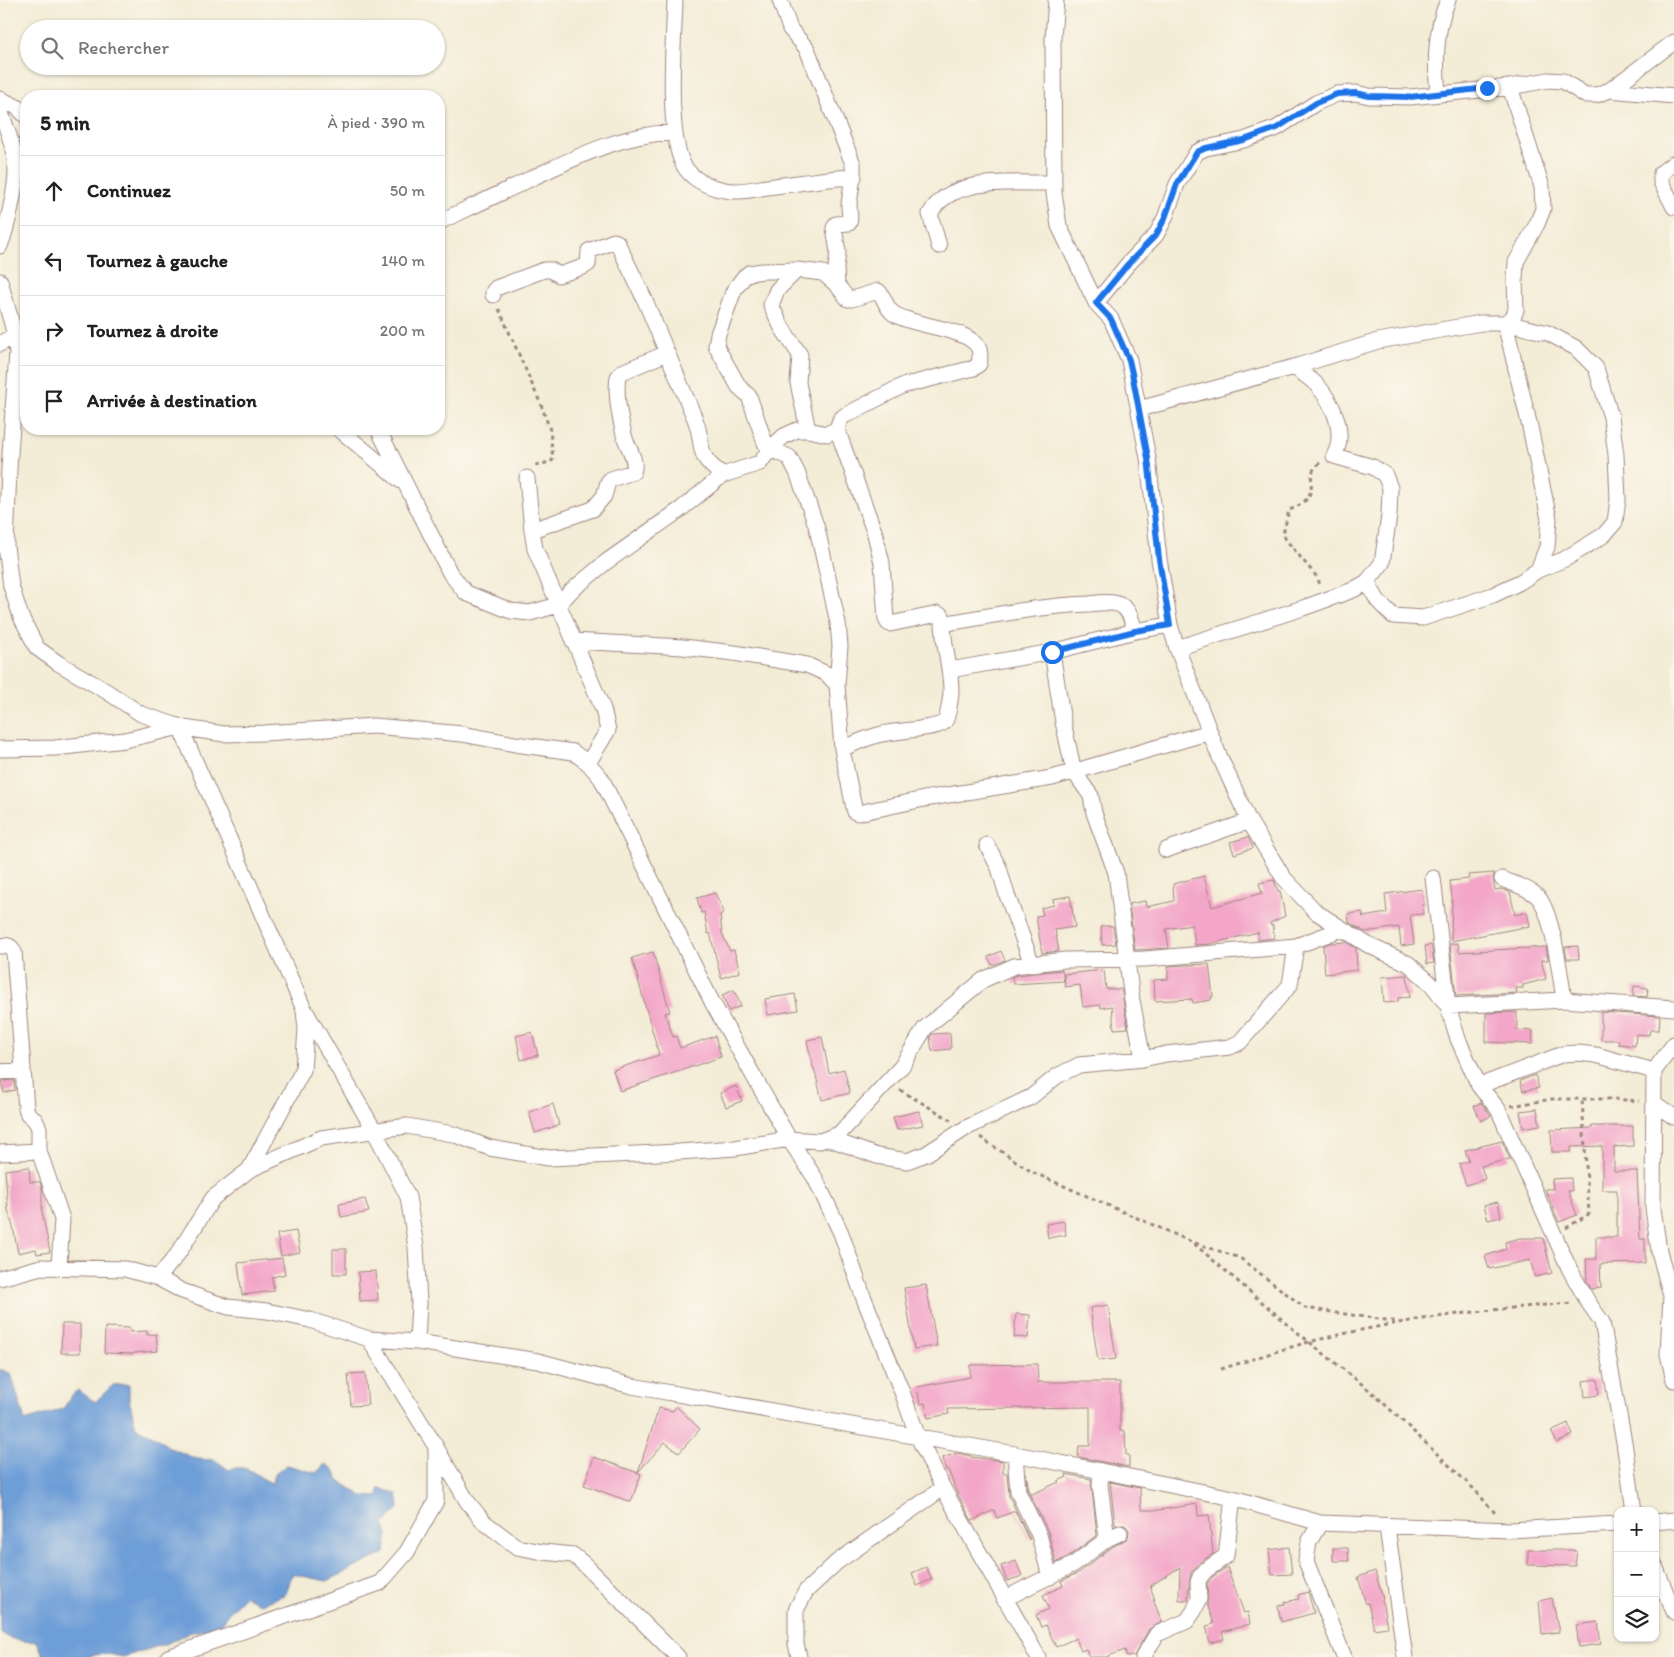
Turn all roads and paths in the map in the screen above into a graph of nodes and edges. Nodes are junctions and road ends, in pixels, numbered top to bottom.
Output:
1 (675, 0) edge
2 (780, 0) edge
3 (1056, 0) edge
4 (1448, 0) edge
5 (1674, 42) edge
6 (1510, 86) junction
7 (1610, 90) junction
8 (1438, 94) junction
9 (1674, 96) edge
10 (0, 99) edge
11 (0, 110) edge
12 (20, 110) edge
13 (674, 132) junction
14 (1674, 163) edge
15 (854, 176) junction
16 (1053, 183) junction
17 (1674, 207) edge
18 (445, 219) edge
19 (0, 246) edge
20 (939, 246) dead end
21 (798, 270) junction
22 (0, 281) edge
23 (837, 284) junction
24 (493, 294) joint
25 (1096, 303) junction
26 (1504, 322) junction
27 (15, 335) junction
28 (0, 344) edge
29 (667, 353) junction
30 (1294, 367) junction
31 (1139, 409) junction
32 (837, 429) junction
33 (808, 430) junction
34 (346, 435) edge
35 (381, 435) edge
36 (770, 449) junction
37 (1334, 456) junction
38 (723, 475) junction
39 (527, 478) joint
40 (405, 484) junction
41 (4, 516) edge
42 (532, 530) junction
43 (1538, 570) junction
44 (1367, 582) junction
45 (558, 605) junction
46 (1304, 608) junction
47 (943, 622) junction
48 (1170, 625) junction
49 (1135, 631) junction
50 (573, 641) junction
51 (1177, 648) junction
52 (1052, 652) junction
53 (950, 670) junction
54 (837, 685) junction
55 (180, 727) junction
56 (1210, 732) junction
57 (842, 748) junction
58 (0, 749) edge
59 (588, 763) junction
60 (1074, 772) junction
61 (1249, 821) junction
62 (987, 845) dead end
63 (1166, 850) dead end
64 (1433, 878) dead end
65 (1502, 879) dead end
66 (1342, 929) junction
67 (0, 946) edge
68 (1296, 946) junction
69 (1127, 960) junction
70 (1032, 964) junction
71 (1564, 1000) junction
72 (1448, 1006) junction
73 (303, 1008) junction
74 (1674, 1008) edge
75 (1674, 1044) edge
76 (1144, 1059) junction
77 (23, 1070) junction
78 (1654, 1071) junction
79 (0, 1072) edge
80 (887, 1083) junction
81 (1478, 1086) junction
82 (1582, 1098) junction
83 (1654, 1103) junction
84 (1498, 1109) junction
85 (1674, 1118) edge
86 (966, 1128) junction
87 (374, 1130) junction
88 (830, 1139) junction
89 (789, 1140) junction
90 (39, 1151) junction
91 (0, 1153) edge
92 (249, 1170) junction
93 (1555, 1235) junction
94 (1192, 1242) junction
95 (59, 1267) junction
96 (0, 1278) edge
97 (158, 1278) junction
98 (1672, 1295) edge
99 (1588, 1302) junction
100 (1402, 1323) junction
101 (369, 1339) junction
102 (417, 1342) junction
103 (1309, 1342) junction
104 (1221, 1369) dead end
105 (1674, 1380) edge
106 (918, 1438) junction
107 (436, 1448) junction
108 (1015, 1454) junction
109 (1101, 1471) junction
110 (943, 1488) junction
111 (1233, 1498) junction
112 (1633, 1507) edge
113 (1674, 1520) edge
114 (1659, 1522) edge
115 (1320, 1523) junction
116 (1614, 1524) edge
117 (1387, 1527) junction
118 (1510, 1530) junction
119 (1659, 1576) edge
120 (1050, 1577) junction
121 (1004, 1599) junction
122 (1674, 1612) edge
123 (168, 1657) edge
124 (678, 1657) edge
125 (799, 1657) edge
126 (1038, 1657) edge
127 (1143, 1657) edge
128 (1344, 1657) edge
129 (1405, 1657) edge

1 - 13 street
2 - 15 street
3 - 16 street
4 - 8 street
5 - 7 street
6 - 7 street
6 - 8 street
6 - 26 street
7 - 9 street
8 - 25 street
10 - 12 street
11 - 19 street
13 - 15 street
13 - 18 street
14 - 17 street
15 - 23 street
16 - 20 street
16 - 25 street
21 - 23 street
21 - 33 street
21 - 36 street
22 - 27 street
23 - 32 street
24 - 29 street
24 - 39 path
25 - 31 street
26 - 30 street
26 - 43 street
26 - 43 street
27 - 28 street
27 - 41 street
29 - 38 street
29 - 42 street
30 - 31 street
30 - 37 street
31 - 48 street
32 - 33 street
32 - 47 street
33 - 36 street
34 - 40 street
35 - 40 street
36 - 38 street
36 - 54 street
37 - 44 street
37 - 46 path
38 - 45 street
39 - 42 street
40 - 45 street
41 - 55 street
42 - 45 street
43 - 44 street
44 - 46 street
45 - 50 street
46 - 51 street
47 - 49 street
47 - 53 street
48 - 49 street
48 - 51 street
49 - 52 street
50 - 54 street
50 - 59 street
51 - 56 street
52 - 53 street
52 - 60 street
53 - 57 street
54 - 57 street
55 - 58 street
55 - 59 street
55 - 73 street
56 - 60 street
56 - 61 street
57 - 60 street
59 - 89 street
60 - 69 street
61 - 63 street
61 - 66 street
62 - 70 street
64 - 72 street
65 - 71 street
66 - 68 street
66 - 72 street
67 - 77 street
68 - 69 street
68 - 76 street
69 - 70 street
69 - 76 street
70 - 80 street
71 - 72 street
71 - 74 street
72 - 81 street
73 - 87 street
73 - 92 street
75 - 78 street
76 - 86 street
77 - 79 street
77 - 90 street
78 - 81 street
78 - 83 street
80 - 86 path
80 - 88 street
81 - 84 street
82 - 83 path
82 - 84 path
82 - 93 path
83 - 85 street
83 - 98 street
84 - 93 street
86 - 88 street
86 - 94 path
87 - 89 street
87 - 92 street
87 - 102 street
88 - 89 street
89 - 106 street
90 - 91 street
90 - 95 street
92 - 97 street
93 - 99 street
94 - 100 path
94 - 103 path
95 - 96 street
95 - 97 street
97 - 101 street
98 - 105 street
99 - 100 path
99 - 112 street
100 - 103 path
101 - 102 street
101 - 107 street
102 - 106 street
103 - 104 path
103 - 118 path
106 - 108 street
106 - 110 street
107 - 123 street
107 - 124 street
108 - 109 street
108 - 120 street
109 - 111 street
109 - 120 street
110 - 121 street
110 - 125 street
111 - 115 street
111 - 127 street
113 - 114 street
115 - 117 street
115 - 128 street
116 - 118 street
117 - 118 street
117 - 129 street
119 - 122 street
120 - 121 street
121 - 126 street

